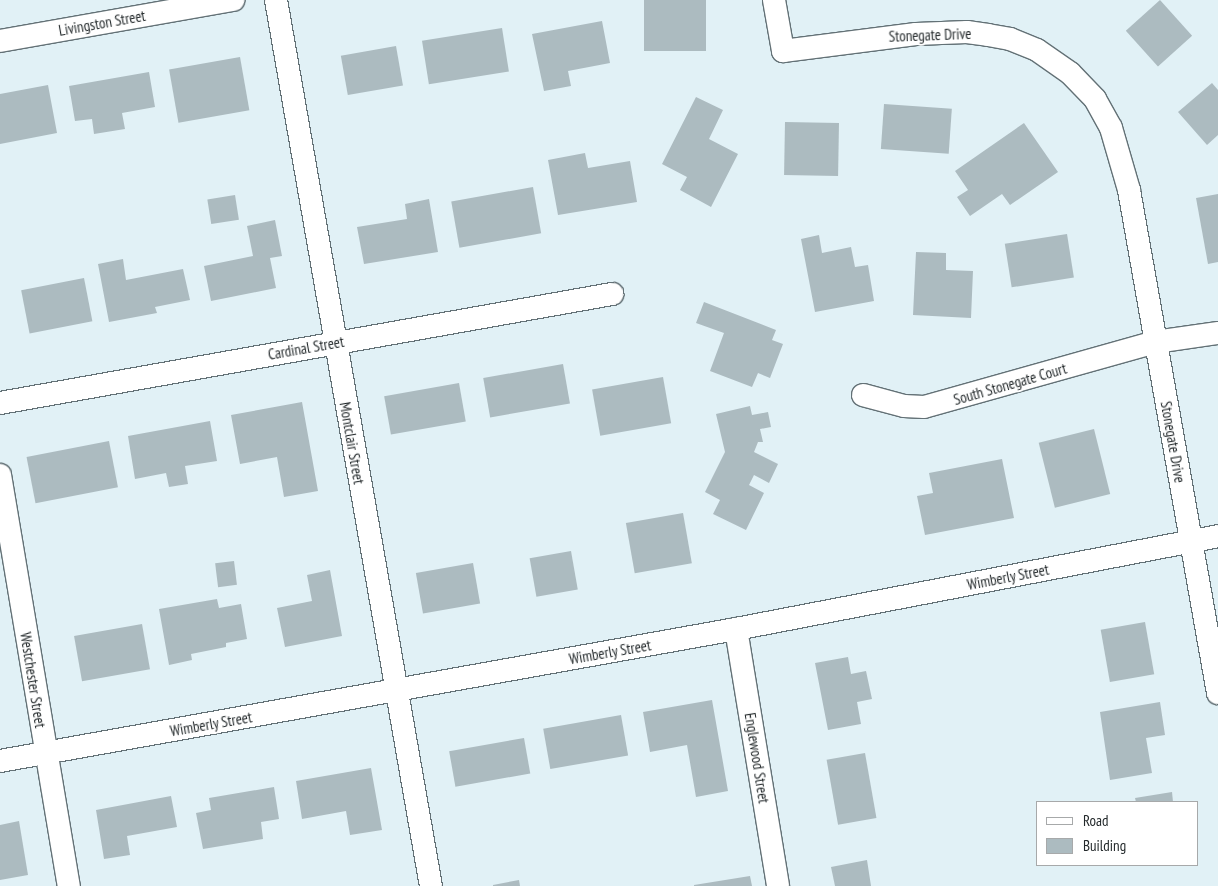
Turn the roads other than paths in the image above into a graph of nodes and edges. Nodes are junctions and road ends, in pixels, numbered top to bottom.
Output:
1 (233, 0) edge
2 (276, 0) edge
3 (774, 0) edge
4 (0, 41) edge
5 (612, 294) dead end
6 (1218, 333) edge
7 (334, 342) junction
8 (1155, 342) junction
9 (863, 395) dead end
10 (0, 403) edge
11 (0, 475) edge
12 (1218, 536) edge
13 (1190, 542) junction
14 (736, 629) junction
15 (396, 692) junction
16 (1218, 693) edge
17 (45, 753) junction
18 (0, 761) edge
19 (69, 886) edge
20 (431, 886) edge
21 (778, 886) edge

1 - 4 street, Livingston Street
2 - 7 street, Montclair Street
3 - 8 street, Stonegate Drive
5 - 7 street, Cardinal Street
6 - 8 street
7 - 10 street, Cardinal Street
7 - 15 street, Montclair Street
8 - 9 street, South Stonegate Court
8 - 13 street, Stonegate Drive
11 - 17 street, Westchester Street
12 - 13 street, Wimberly Street
13 - 14 street, Wimberly Street
13 - 16 street, Stonegate Drive
14 - 15 street, Wimberly Street
14 - 21 street, Englewood Street
15 - 17 street, Wimberly Street
15 - 20 street, Montclair Street
17 - 18 street, Wimberly Street
17 - 19 street, Westchester Street

